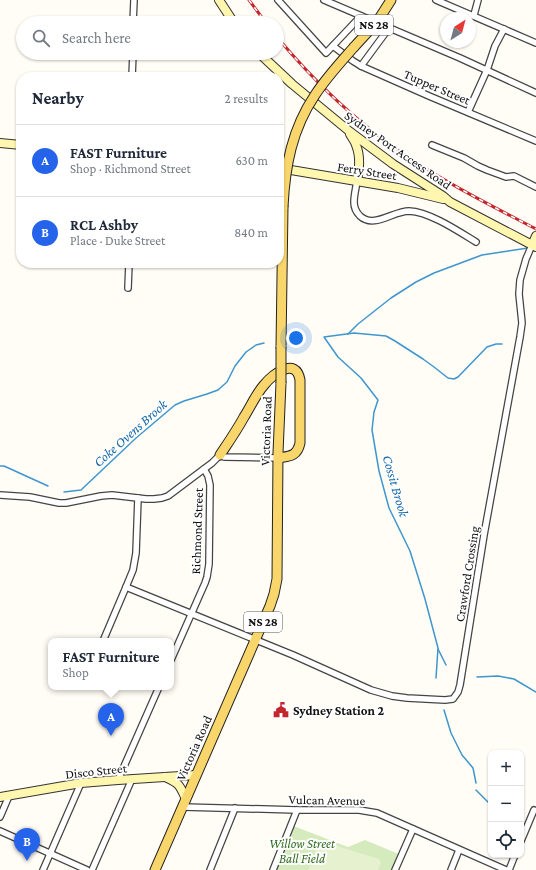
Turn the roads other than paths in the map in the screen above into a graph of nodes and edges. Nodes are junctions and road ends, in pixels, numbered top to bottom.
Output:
1 (134, 0) edge
2 (219, 0) edge
3 (278, 0) edge
4 (324, 0) edge
5 (391, 0) edge
6 (436, 0) edge
7 (478, 0) edge
8 (466, 12) edge
9 (475, 12) edge
10 (133, 16) edge
11 (229, 16) edge
12 (360, 16) junction
13 (476, 16) edge
14 (377, 22) junction
15 (389, 28) junction
16 (504, 29) junction
17 (536, 43) edge
18 (333, 46) junction
19 (133, 60) edge
20 (266, 60) edge
21 (361, 66) junction
22 (487, 70) junction
23 (132, 72) edge
24 (279, 72) edge
25 (284, 76) edge
26 (536, 93) edge
27 (468, 112) junction
28 (349, 131) junction
29 (536, 141) edge
30 (0, 144) edge
31 (16, 145) edge
32 (432, 145) dead end
33 (284, 169) edge
34 (356, 181) junction
35 (536, 187) edge
36 (284, 192) edge
37 (450, 202) junction
38 (536, 236) edge
39 (476, 242) dead end
40 (534, 246) edge
41 (129, 268) edge
42 (282, 268) edge
43 (128, 288) dead end
44 (220, 455) junction
45 (278, 458) junction
46 (204, 469) junction
47 (0, 495) edge
48 (138, 498) junction
49 (126, 587) junction
50 (192, 614) junction
51 (104, 638) edge
52 (255, 640) junction
53 (174, 653) edge
54 (158, 690) edge
55 (196, 775) junction
56 (164, 777) junction
57 (132, 779) junction
58 (118, 780) junction
59 (81, 783) junction
60 (9, 796) junction
61 (0, 797) edge
62 (185, 803) junction
63 (235, 808) junction
64 (297, 810) junction
65 (534, 810) dead end
66 (0, 817) edge
67 (413, 830) junction
68 (0, 831) edge
69 (524, 834) edge
70 (459, 850) junction
71 (51, 854) junction
72 (513, 858) edge
73 (43, 870) edge
74 (87, 870) edge
75 (92, 870) edge
76 (154, 870) edge
77 (210, 870) edge
78 (273, 870) edge
79 (395, 870) edge
80 (451, 870) edge
81 (507, 870) edge

1 - 10 street
2 - 11 street
3 - 18 street
4 - 12 street
5 - 14 main road, Victoria Road / NS 28
6 - 8 street
7 - 9 street
12 - 14 street
12 - 18 street
13 - 16 street
14 - 15 street
14 - 36 main road, Victoria Road / NS 28, bridge
15 - 21 street
15 - 22 street
16 - 17 street
16 - 22 street
18 - 21 street, Tupper Street
19 - 23 street
20 - 24 street, Sydney Port Access Road
21 - 27 street, Tupper Street
22 - 26 street
22 - 27 street
25 - 28 street, Sydney Port Access Road
27 - 29 street, Tupper Street
28 - 34 street
28 - 37 street, Sydney Port Access Road
30 - 31 street
32 - 35 street
33 - 34 street, Ferry Street
34 - 37 street, Ferry Street
34 - 39 street
37 - 40 street, Sydney Port Access Road
38 - 40 street
40 - 52 street, Crawford Crossing
41 - 43 street
42 - 45 main road, Victoria Road / NS 28, bridge
44 - 45 street
44 - 45 main road
44 - 46 street
45 - 52 main road, Victoria Road / NS 28
46 - 48 street
46 - 50 street, Richmond Street
47 - 48 street
48 - 49 street
49 - 50 street, Crawford Crossing
49 - 51 street
50 - 52 street, Crawford Crossing
50 - 53 street, Richmond Street
52 - 55 main road, Victoria Road / NS 28
54 - 58 street
55 - 56 street, Disco Street
55 - 62 main road, Victoria Road / NS 28
56 - 57 street, Disco Street
56 - 62 street
57 - 58 street, Disco Street
57 - 75 street
58 - 59 street, Disco Street
59 - 60 street, Disco Street
59 - 71 street
60 - 61 street, Disco Street
60 - 66 street
62 - 63 street, Vulcan Avenue
62 - 76 main road, Victoria Road / NS 28
63 - 64 street, Vulcan Avenue
63 - 77 street
64 - 67 street, Vulcan Avenue
64 - 78 street
65 - 69 street
67 - 70 street, Vulcan Avenue
67 - 79 street
68 - 71 street
70 - 80 street
70 - 81 street, Vulcan Avenue
71 - 73 street
71 - 74 street
72 - 81 street

